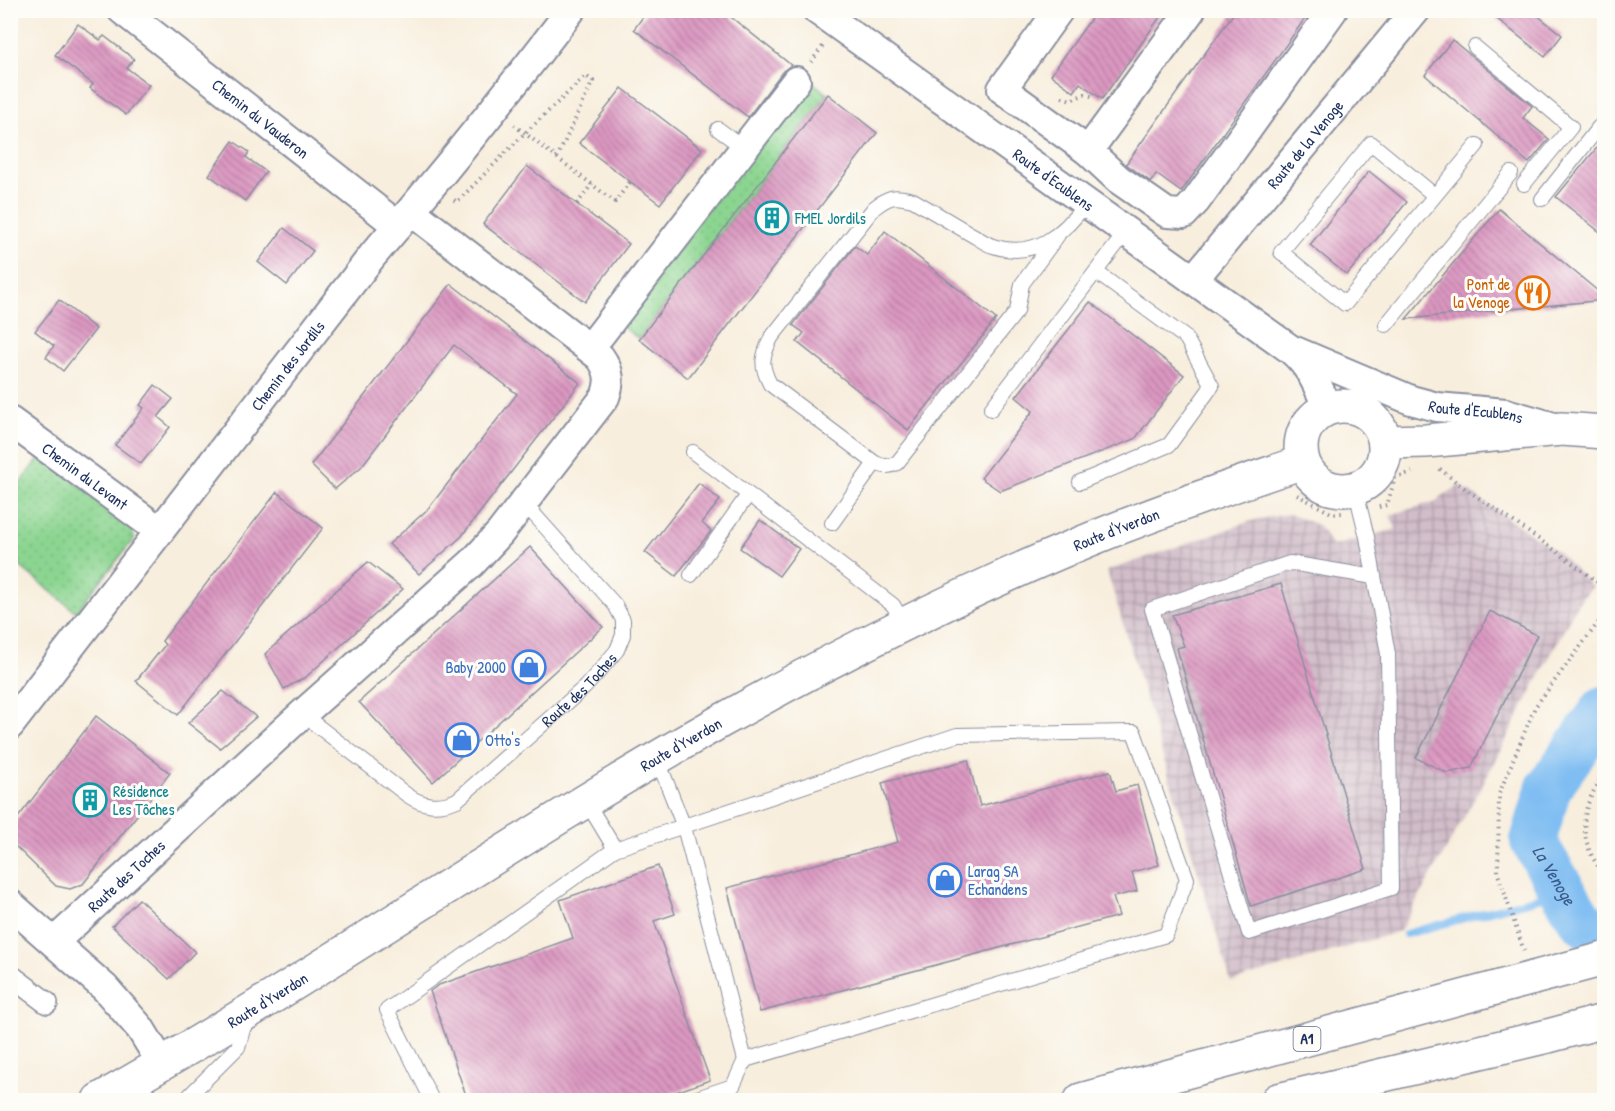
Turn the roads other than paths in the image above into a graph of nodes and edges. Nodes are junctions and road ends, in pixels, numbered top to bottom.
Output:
1 (122, 10) edge
2 (571, 10) edge
3 (817, 10) edge
4 (1059, 10) edge
5 (1191, 10) edge
6 (1333, 10) edge
7 (1414, 11) edge
8 (1476, 47) dead end
9 (796, 81) dead end
10 (1599, 127) dead end
11 (718, 129) dead end
12 (1477, 145) dead end
13 (744, 148) junction
14 (1088, 151) junction
15 (1511, 172) dead end
16 (1524, 184) dead end
17 (1434, 195) junction
18 (1542, 199) dead end
19 (1086, 203) junction
20 (405, 219) junction
21 (1126, 232) junction
22 (1058, 235) junction
23 (1096, 272) junction
24 (1193, 280) junction
25 (1386, 324) dead end
26 (590, 348) junction
27 (1290, 349) junction
28 (991, 409) dead end
29 (1328, 409) junction
30 (10, 421) edge
31 (1562, 429) junction
32 (1605, 432) edge
33 (1385, 442) junction
34 (693, 452) dead end
35 (1303, 462) junction
36 (875, 463) junction
37 (1080, 482) dead end
38 (748, 495) junction
39 (1358, 499) junction
40 (523, 502) junction
41 (832, 523) dead end
42 (160, 531) junction
43 (691, 575) dead end
44 (1374, 577) junction
45 (904, 625) junction
46 (302, 714) junction
47 (10, 725) edge
48 (657, 758) junction
49 (586, 801) junction
50 (684, 827) junction
51 (615, 849) junction
52 (10, 904) edge
53 (54, 942) junction
54 (1605, 959) edge
55 (10, 975) edge
56 (47, 1003) dead end
57 (248, 1012) junction
58 (1605, 1021) edge
59 (745, 1060) junction
60 (162, 1064) junction
61 (99, 1101) edge
62 (192, 1101) edge
63 (432, 1101) edge
64 (691, 1101) edge
65 (1081, 1101) edge
66 (1278, 1101) edge

1 - 20 street, Chemin du Vauderon
2 - 20 street, Chemin des Jordils
3 - 19 street, Route d'Ecublens
4 - 14 street
5 - 14 street
6 - 14 street
7 - 24 street, Route de la Venoge
8 - 16 lane
9 - 13 street
10 - 18 lane
11 - 13 lane
12 - 17 lane
13 - 26 street
15 - 25 lane
17 - 17 lane
19 - 21 street, Route d'Ecublens
19 - 22 lane
20 - 26 street, Route des Toches
20 - 42 street, Chemin des Jordils
21 - 23 lane
21 - 24 street, Route d'Ecublens
22 - 36 lane
22 - 36 lane
23 - 28 lane
23 - 37 lane
24 - 27 street, Route d'Ecublens
26 - 40 street, Route des Toches
27 - 29 street, Route d'Ecublens
27 - 31 street, Route d'Ecublens
29 - 33 main road
29 - 35 main road
30 - 42 street, Chemin du Levant
31 - 32 main road
31 - 33 main road
33 - 39 main road
34 - 38 lane
35 - 39 main road
35 - 45 main road, Route d'Yverdon
36 - 41 lane
38 - 43 lane
38 - 45 lane
39 - 44 lane
40 - 46 street, Route des Toches
40 - 46 lane, Route des Toches
42 - 47 street, Chemin des Jordils
44 - 44 lane
45 - 48 main road, Route d'Yverdon
46 - 53 street, Route des Toches
48 - 49 main road, Route d'Yverdon
48 - 50 lane
49 - 51 lane
49 - 57 main road, Route d'Yverdon
50 - 51 lane
50 - 59 lane
50 - 59 lane
51 - 63 lane
52 - 53 street
53 - 60 street
54 - 65 main road, A1, bridge
55 - 56 street
57 - 60 main road, Route d'Yverdon
57 - 62 lane
58 - 66 main road, bridge
59 - 64 lane
60 - 61 main road, Route d'Yverdon

